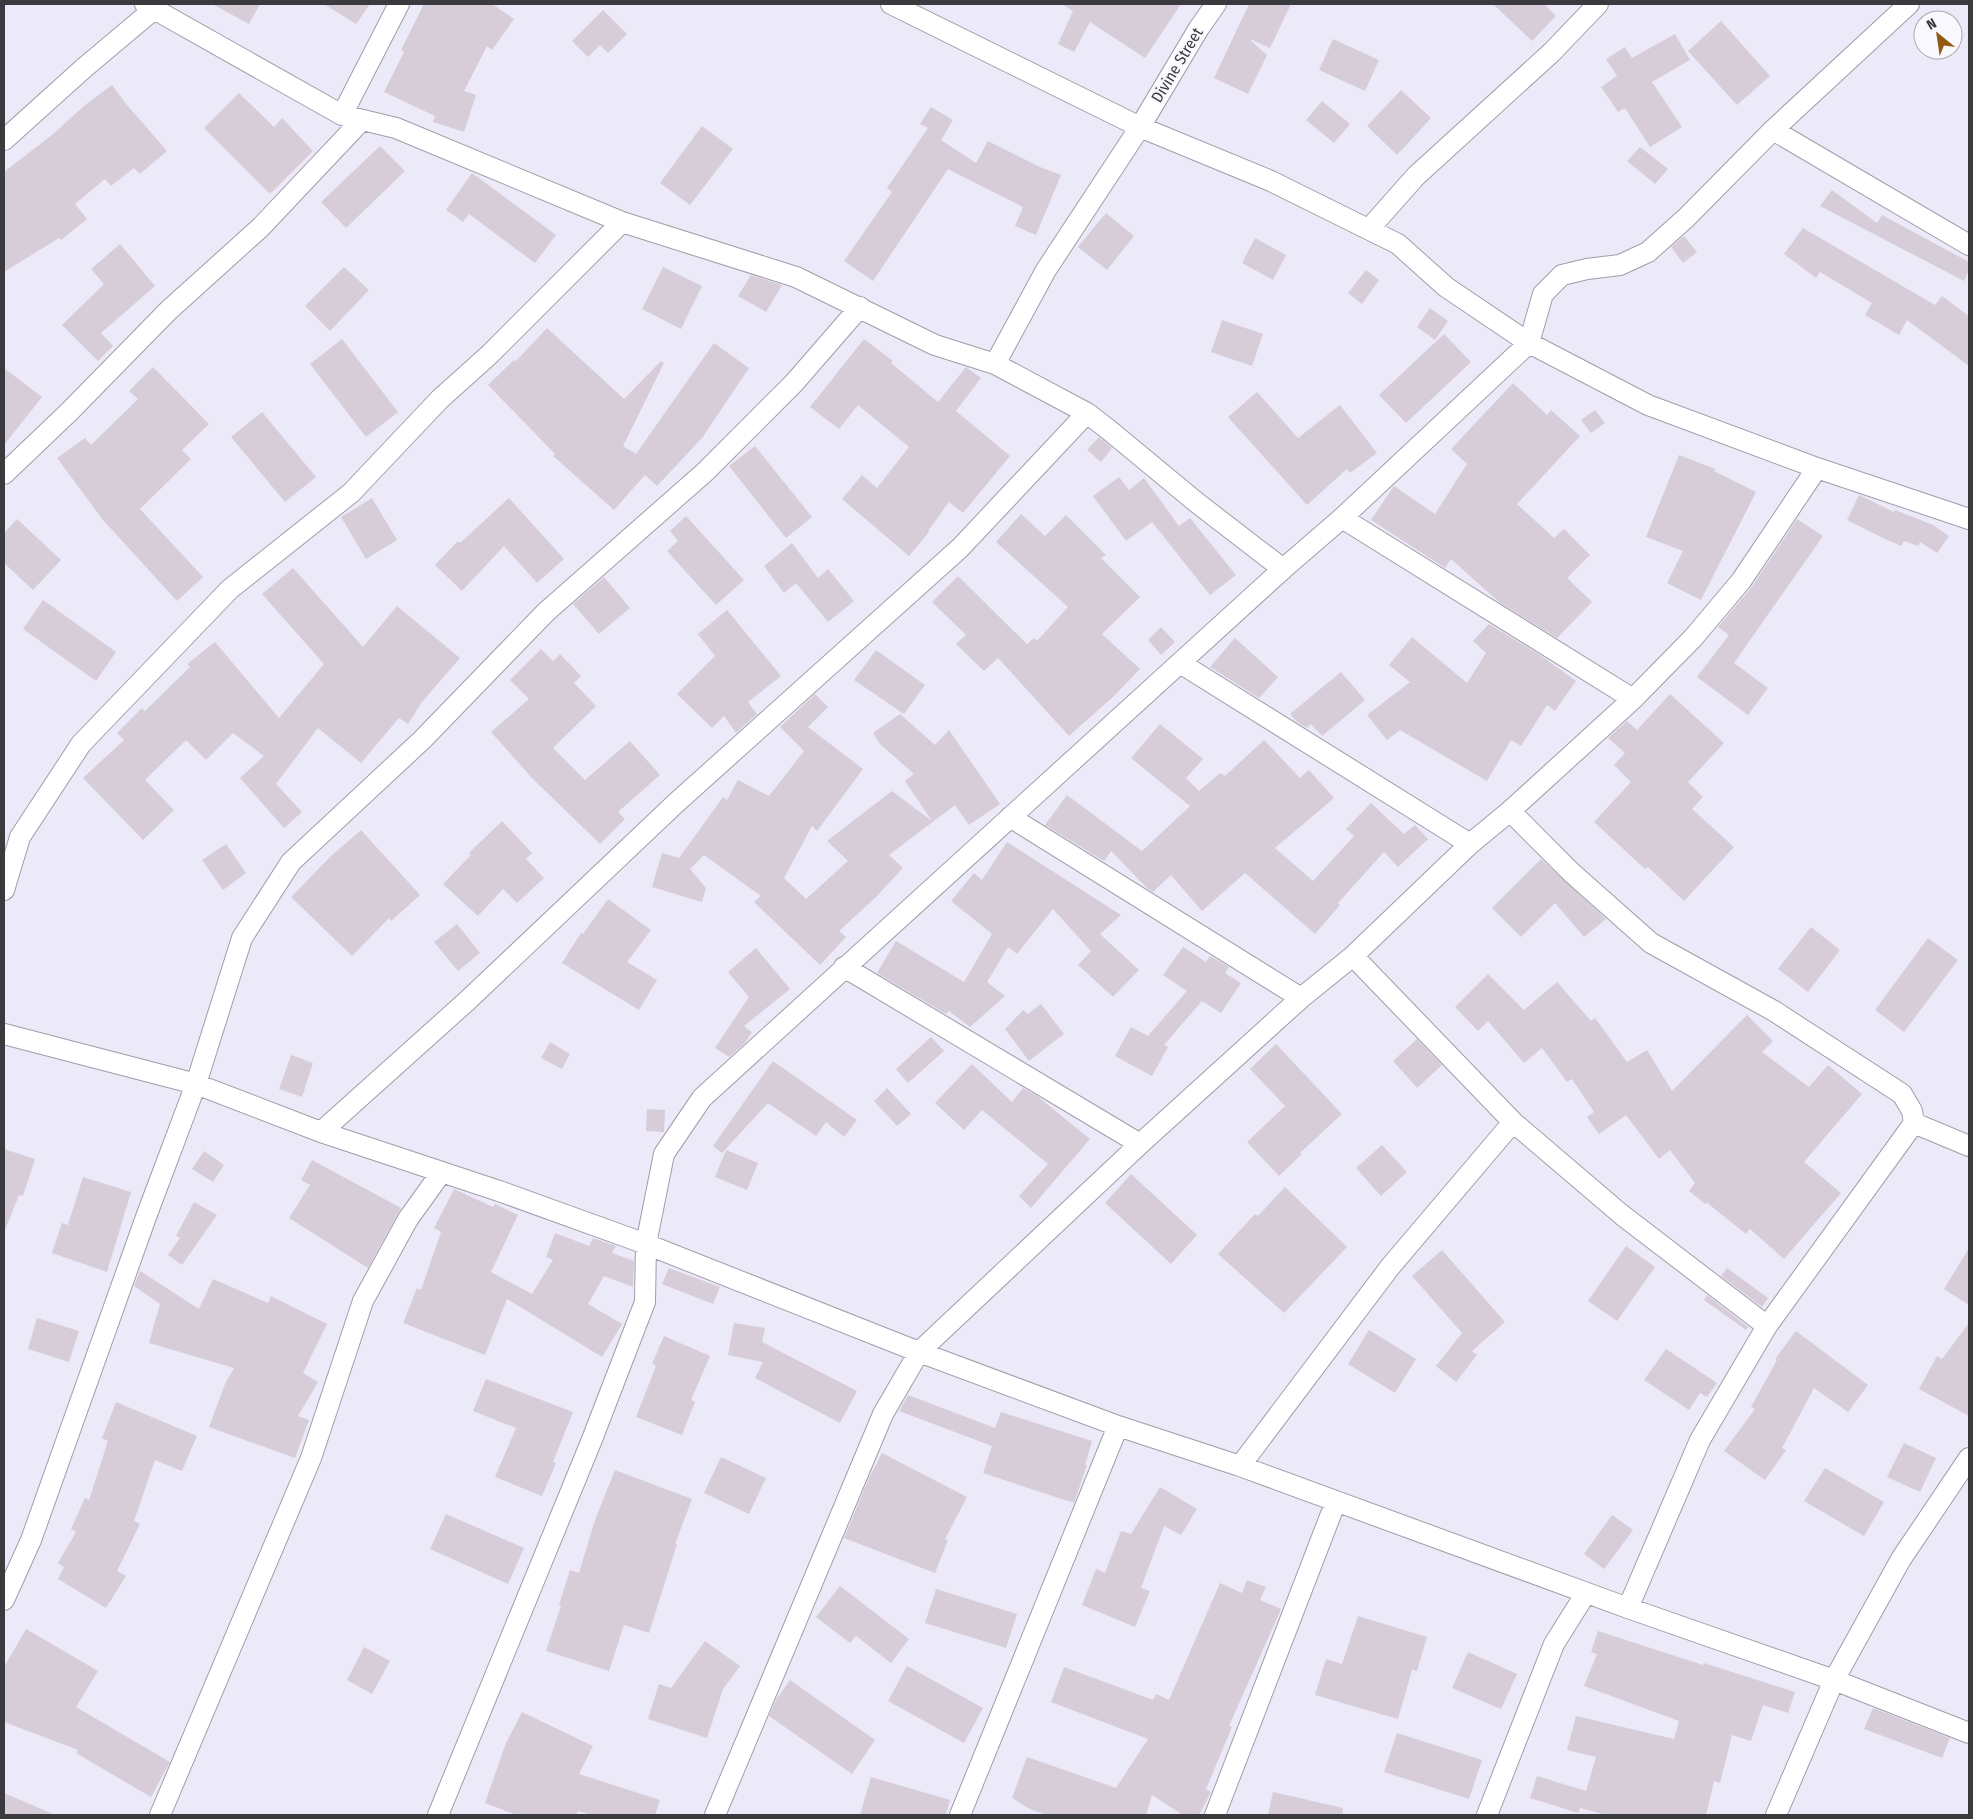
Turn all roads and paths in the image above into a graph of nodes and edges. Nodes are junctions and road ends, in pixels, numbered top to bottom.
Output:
1 (400, 4) edge
2 (891, 4) edge
3 (1216, 4) edge
4 (1598, 4) edge
5 (1909, 4) edge
6 (149, 7) edge
7 (342, 115) junction
8 (362, 120) junction
9 (1140, 127) junction
10 (1773, 130) junction
11 (4, 140) edge
12 (622, 222) junction
13 (1369, 229) junction
14 (1969, 245) edge
15 (860, 307) junction
16 (1529, 343) junction
17 (995, 364) junction
18 (1087, 413) junction
19 (1817, 468) junction
20 (4, 474) edge
21 (1342, 518) junction
22 (1969, 519) edge
23 (1283, 569) junction
24 (1180, 663) junction
25 (1633, 699) junction
26 (1510, 811) junction
27 (1010, 817) junction
28 (1470, 844) junction
29 (4, 890) edge
30 (1353, 956) junction
31 (844, 967) junction
32 (1301, 998) junction
33 (4, 1034) edge
34 (196, 1084) junction
35 (1513, 1122) junction
36 (1914, 1123) junction
37 (321, 1132) junction
38 (1140, 1144) junction
39 (1969, 1146) edge
40 (442, 1173) junction
41 (646, 1244) junction
42 (1767, 1326) junction
43 (919, 1352) junction
44 (1118, 1426) junction
45 (1969, 1458) edge
46 (1240, 1466) junction
47 (1336, 1501) junction
48 (1586, 1593) junction
49 (4, 1600) edge
50 (1628, 1608) junction
51 (1834, 1680) junction
52 (1969, 1732) edge
53 (160, 1815) edge
54 (438, 1815) edge
55 (714, 1815) edge
56 (960, 1815) edge
57 (1214, 1815) edge
58 (1487, 1815) edge
59 (1776, 1815) edge

1 - 7 street
2 - 9 street
3 - 9 street, Divine Street
4 - 13 street
5 - 10 street
6 - 7 street
6 - 11 street
7 - 8 street
8 - 12 street
8 - 20 street
9 - 13 street
9 - 17 street, Divine Street
10 - 14 street
10 - 16 street
12 - 15 street
12 - 29 street
13 - 16 street
15 - 17 street
15 - 34 street
16 - 19 street
16 - 21 street
17 - 18 street
18 - 23 street
18 - 37 street
19 - 22 street
19 - 25 street
21 - 23 street
21 - 25 street
23 - 24 street
24 - 27 street
24 - 28 street
25 - 26 street
26 - 28 street
26 - 36 street
27 - 31 street
27 - 32 street
28 - 30 street
30 - 32 street
30 - 35 street
31 - 38 street
31 - 41 street
32 - 38 street
33 - 34 street
34 - 37 street
34 - 49 street
35 - 42 street
35 - 46 street
36 - 39 street
36 - 42 street
37 - 40 street
38 - 43 street
40 - 41 street
40 - 53 street
41 - 43 street
41 - 54 street
42 - 50 street
43 - 44 street
43 - 55 street
44 - 46 street
44 - 56 street
45 - 51 street
46 - 47 street
47 - 48 street
47 - 57 street
48 - 50 street
48 - 58 street
50 - 51 street
51 - 52 street
51 - 59 street

